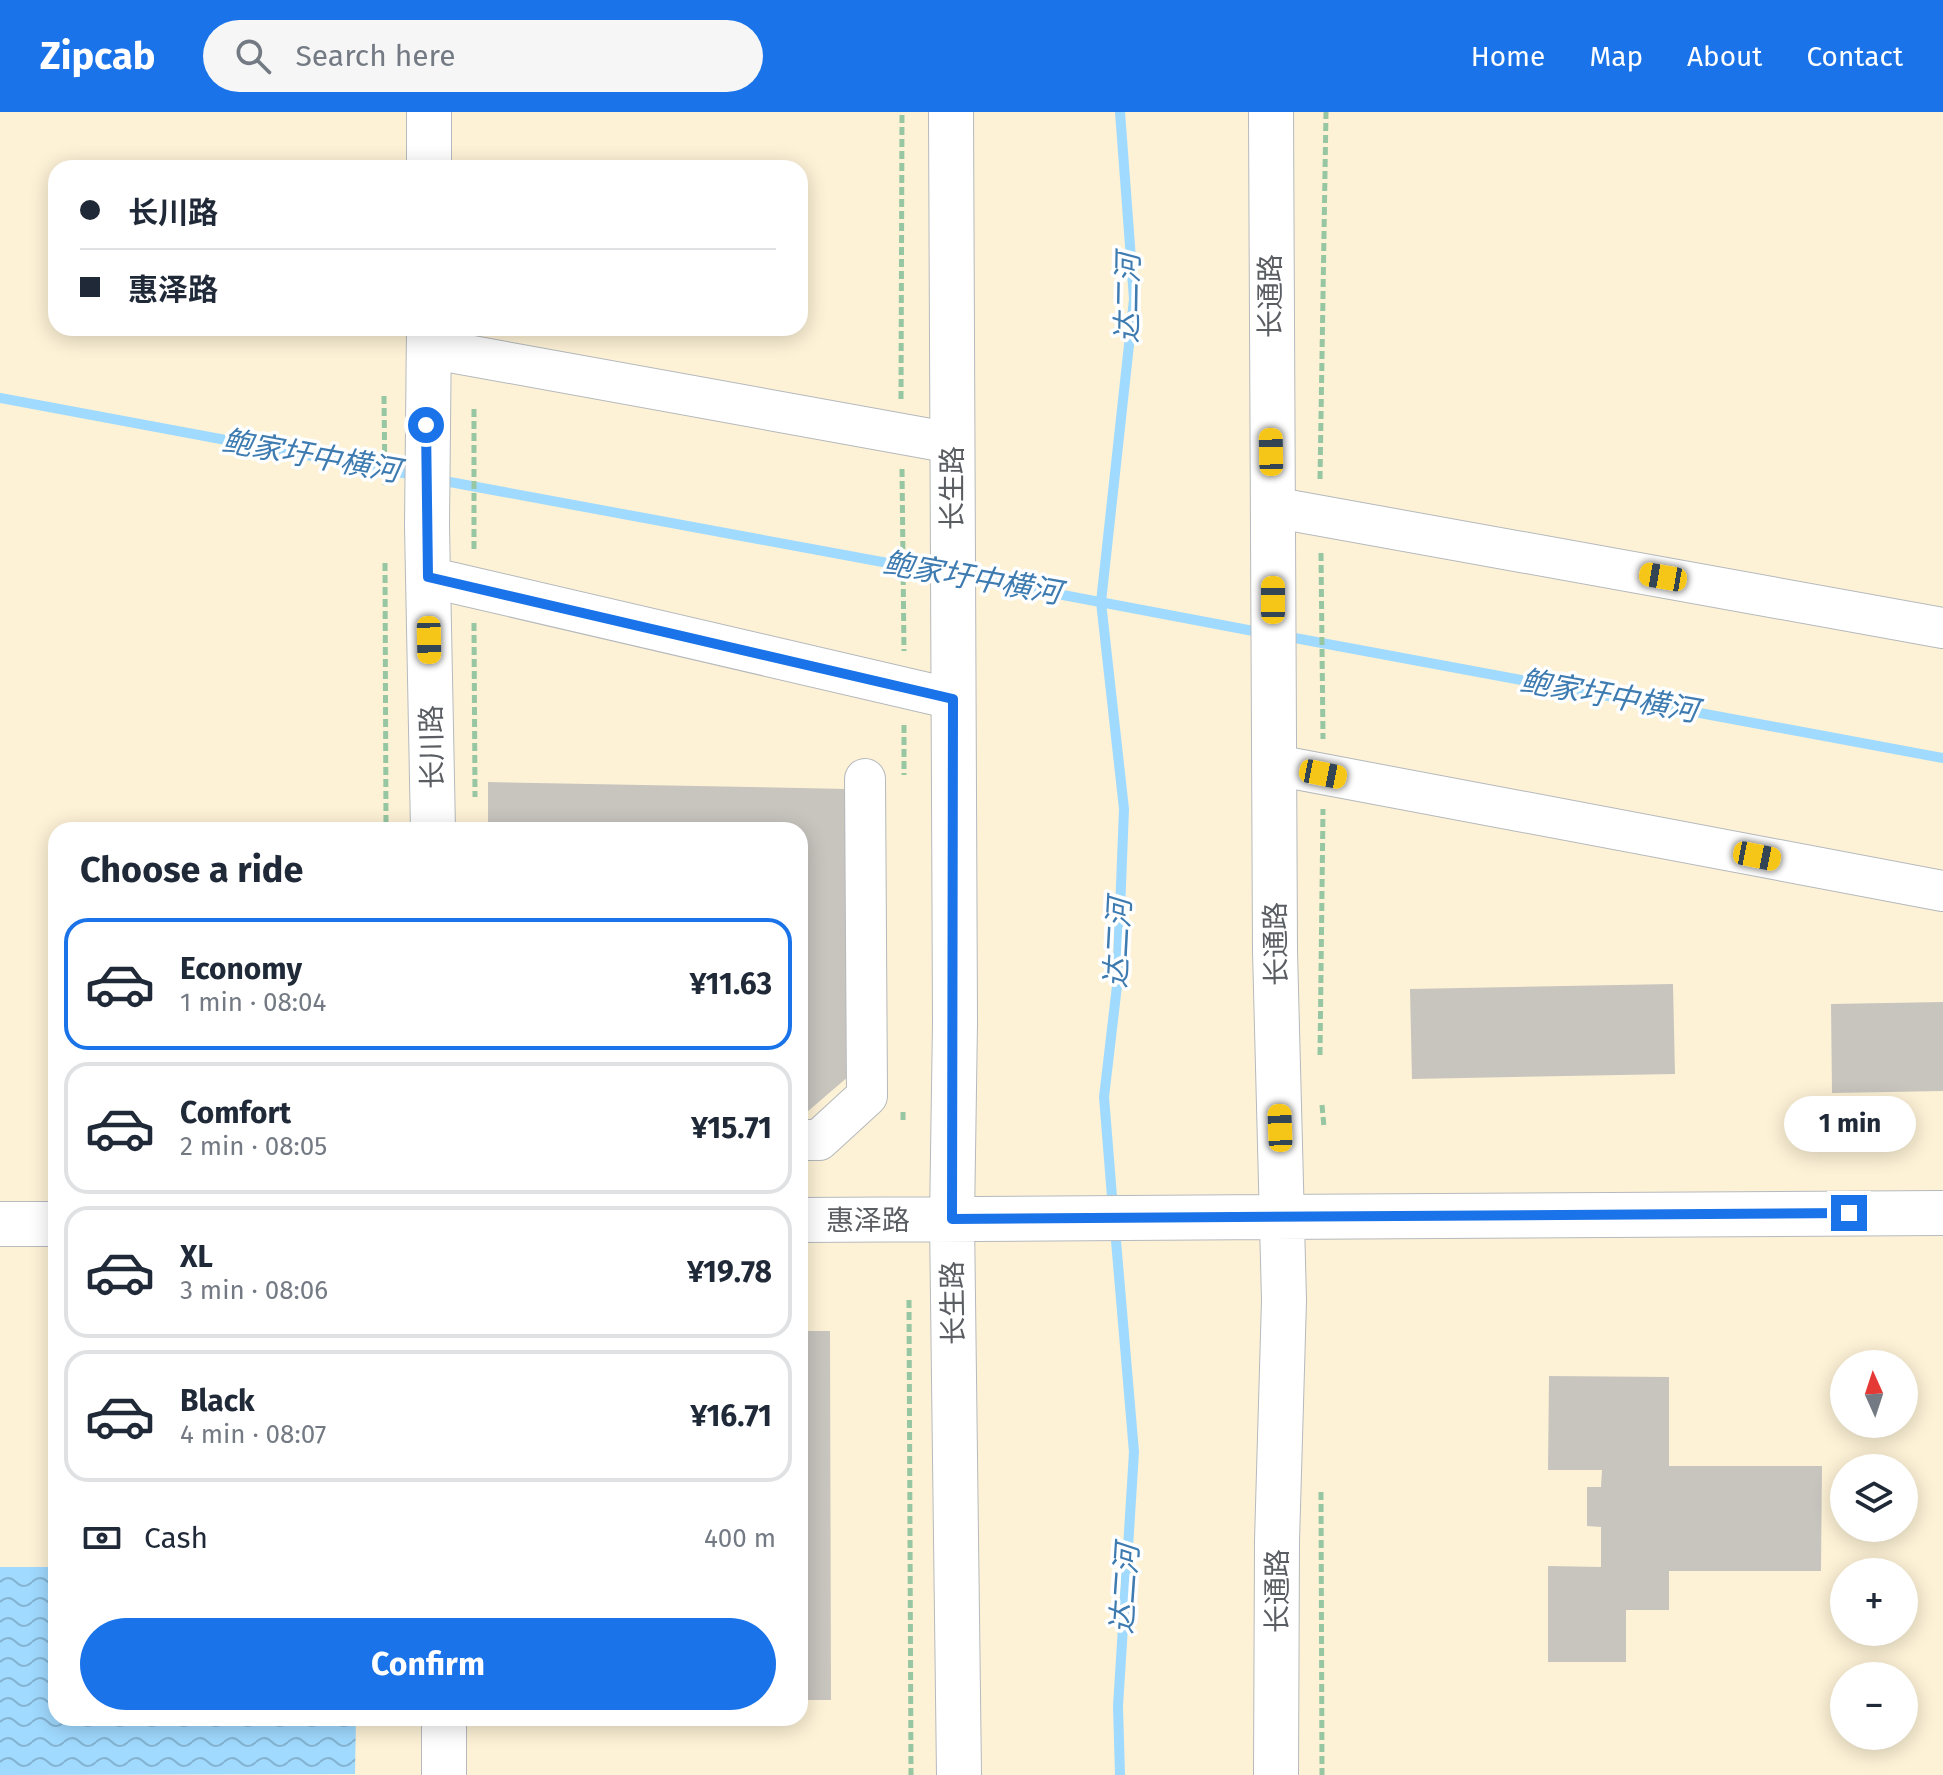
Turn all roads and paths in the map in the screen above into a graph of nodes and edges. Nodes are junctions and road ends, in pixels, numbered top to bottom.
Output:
1 (429, 112) edge
2 (902, 112) edge
3 (951, 112) edge
4 (1271, 112) edge
5 (1326, 112) edge
6 (429, 160) edge
7 (428, 338) edge
8 (384, 396) dead end
9 (474, 407) dead end
10 (902, 434) junction
11 (952, 443) junction
12 (385, 493) dead end
13 (1272, 522) junction
14 (1321, 532) junction
15 (385, 555) dead end
16 (428, 577) junction
17 (474, 588) junction
18 (1943, 628) edge
19 (904, 637) dead end
20 (953, 699) junction
21 (1275, 746) junction
22 (1323, 756) junction
23 (865, 779) dead end
24 (475, 800) dead end
25 (386, 822) edge
26 (433, 822) edge
27 (1943, 891) edge
28 (1320, 1071) dead end
29 (1321, 1100) dead end
30 (1324, 1127) dead end
31 (808, 1140) edge
32 (1943, 1213) edge
33 (1283, 1217) junction
34 (952, 1219) junction
35 (808, 1220) edge
36 (0, 1224) edge
37 (48, 1224) edge
38 (909, 1300) dead end
39 (1321, 1477) dead end
40 (444, 1726) edge
41 (444, 1775) edge
42 (911, 1775) edge
43 (959, 1775) edge
44 (1276, 1775) edge
45 (1322, 1775) edge

1 - 6 street
2 - 10 path
3 - 11 street, 长生路
4 - 13 street, 长通路
5 - 14 path
7 - 10 street
7 - 16 street, 长川路
8 - 12 path
9 - 17 path
10 - 11 street
10 - 19 path
11 - 20 street, 长生路
13 - 14 street
13 - 21 street, 长通路
14 - 18 street
14 - 22 path
15 - 25 path
16 - 17 street
16 - 26 street, 长川路
17 - 20 street
17 - 24 path
20 - 34 street, 长生路
21 - 22 street
21 - 33 street, 长通路
22 - 27 street
22 - 28 path
23 - 31 street
29 - 30 path
32 - 33 street, 惠泽路
33 - 34 street, 惠泽路
33 - 44 street, 长通路
34 - 35 street, 惠泽路
34 - 43 street, 长生路
36 - 37 street
38 - 42 path
39 - 45 path
40 - 41 street

